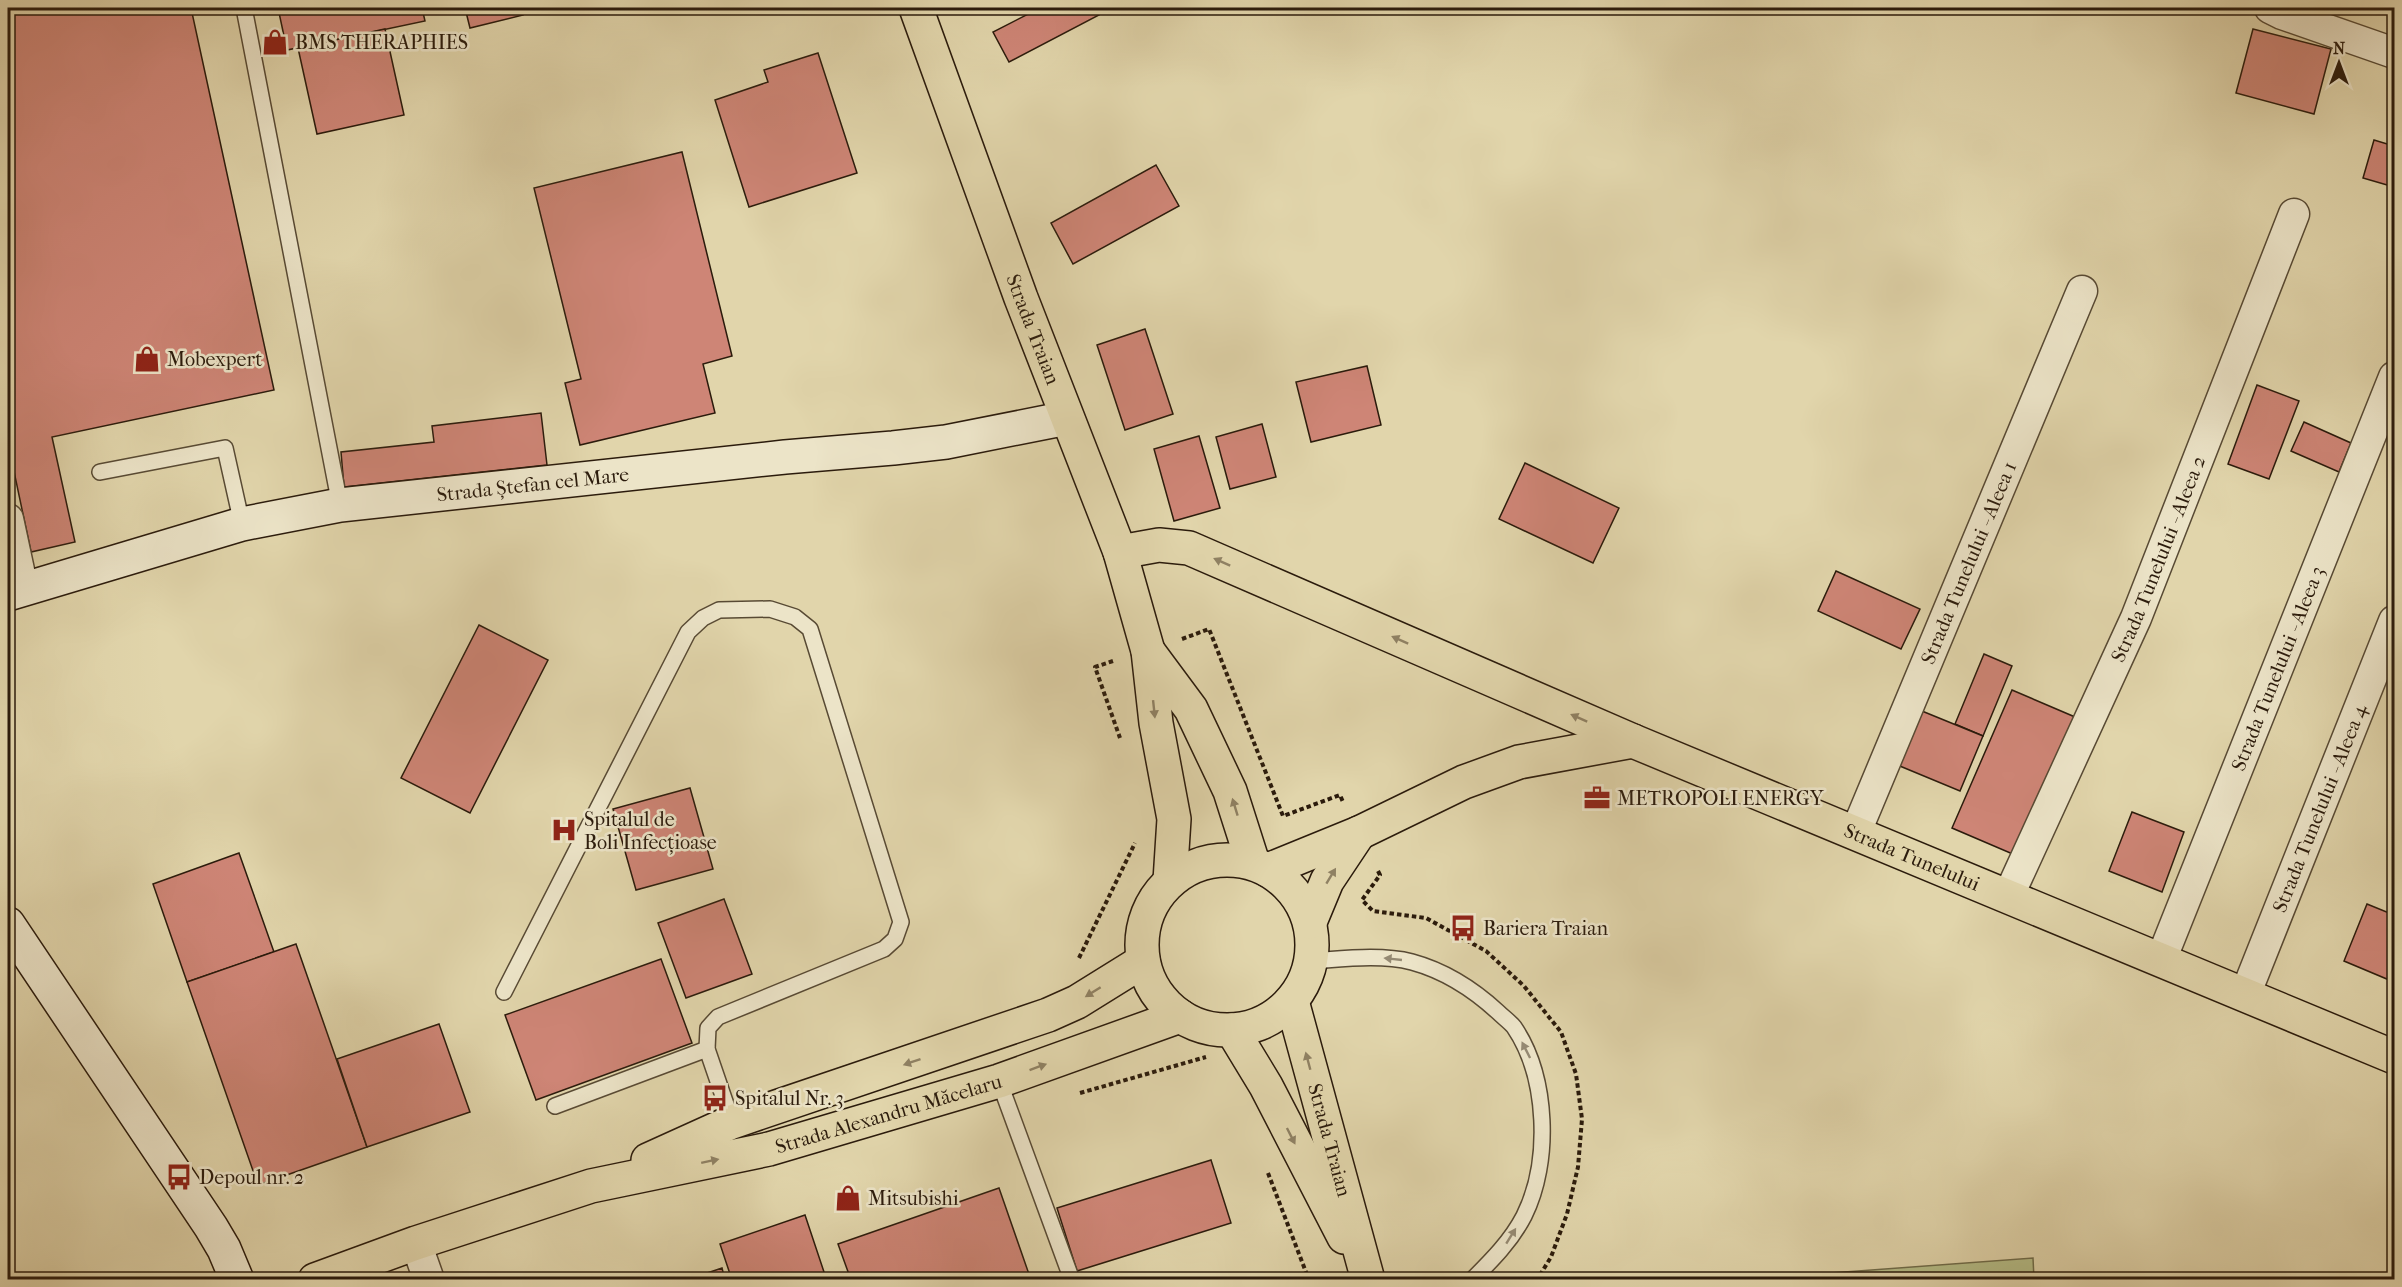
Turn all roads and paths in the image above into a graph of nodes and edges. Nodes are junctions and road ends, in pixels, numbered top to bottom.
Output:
1 (244, 8) edge
2 (916, 8) edge
3 (2270, 8) edge
4 (2394, 53) edge
5 (2294, 213) dead end
6 (2082, 291) dead end
7 (2394, 377) edge
8 (1067, 418) junction
9 (100, 472) dead end
10 (340, 505) junction
11 (8, 519) edge
12 (242, 524) junction
13 (1120, 552) junction
14 (15, 591) edge
15 (2394, 621) edge
16 (1148, 651) junction
17 (1633, 741) junction
18 (1359, 833) junction
19 (1855, 834) junction
20 (1260, 867) junction
21 (1170, 881) junction
22 (2008, 897) junction
23 (1310, 922) junction
24 (8, 924) edge
25 (2161, 960) junction
26 (1143, 961) junction
27 (1311, 961) junction
28 (504, 992) dead end
29 (2245, 995) junction
30 (1292, 1001) junction
31 (1180, 1016) junction
32 (1232, 1030) junction
33 (707, 1049) junction
34 (2394, 1057) edge
35 (999, 1081) junction
36 (555, 1106) dead end
37 (732, 1122) junction
38 (591, 1186) junction
39 (416, 1243) junction
40 (237, 1280) edge
41 (315, 1280) edge
42 (429, 1280) edge
43 (1072, 1280) edge
44 (1368, 1280) edge
45 (1472, 1280) edge

1 - 10 lane
2 - 8 main road, Strada Traian
3 - 4 street
5 - 22 street, Strada Tunelului - Aleea 2
6 - 19 street, Strada Tunelului - Aleea 1
7 - 25 street, Strada Tunelului - Aleea 3
8 - 10 street, Strada Ștefan cel Mare
8 - 13 main road, Strada Traian
9 - 12 lane
10 - 12 street, Strada Ștefan cel Mare
11 - 14 street
12 - 14 street, Strada Ștefan cel Mare
13 - 16 main road, Strada Traian
17 -> 13 main road, Strada Tunelului
15 - 29 street, Strada Tunelului - Aleea 4
20 -> 16 main road, Strada Traian
16 -> 21 main road, Strada Traian
17 - 18 main road
17 - 19 main road, Strada Tunelului
18 - 20 main road
23 -> 18 main road
19 - 22 main road, Strada Tunelului
20 - 21 main road
20 - 23 main road
21 - 26 main road
22 - 25 main road, Strada Tunelului
23 - 27 main road
24 - 40 street
25 - 29 main road, Strada Tunelului
26 - 31 main road
26 -> 37 main road, Strada Alexandru Măcelaru
27 - 30 main road
45 -> 27 lane
28 - 33 lane
29 - 34 main road, Strada Tunelului
30 - 32 main road
44 -> 30 main road, Strada Traian
31 - 32 main road
35 -> 31 main road, Strada Alexandru Măcelaru
32 -> 44 main road, Strada Traian
33 - 36 lane
33 - 37 lane
38 -> 35 main road, Strada Alexandru Măcelaru
35 - 43 lane
37 - 38 main road, Strada Alexandru Măcelaru
38 - 39 main road, Strada Alexandru Măcelaru
39 - 41 main road, Strada Alexandru Măcelaru
39 - 42 street

